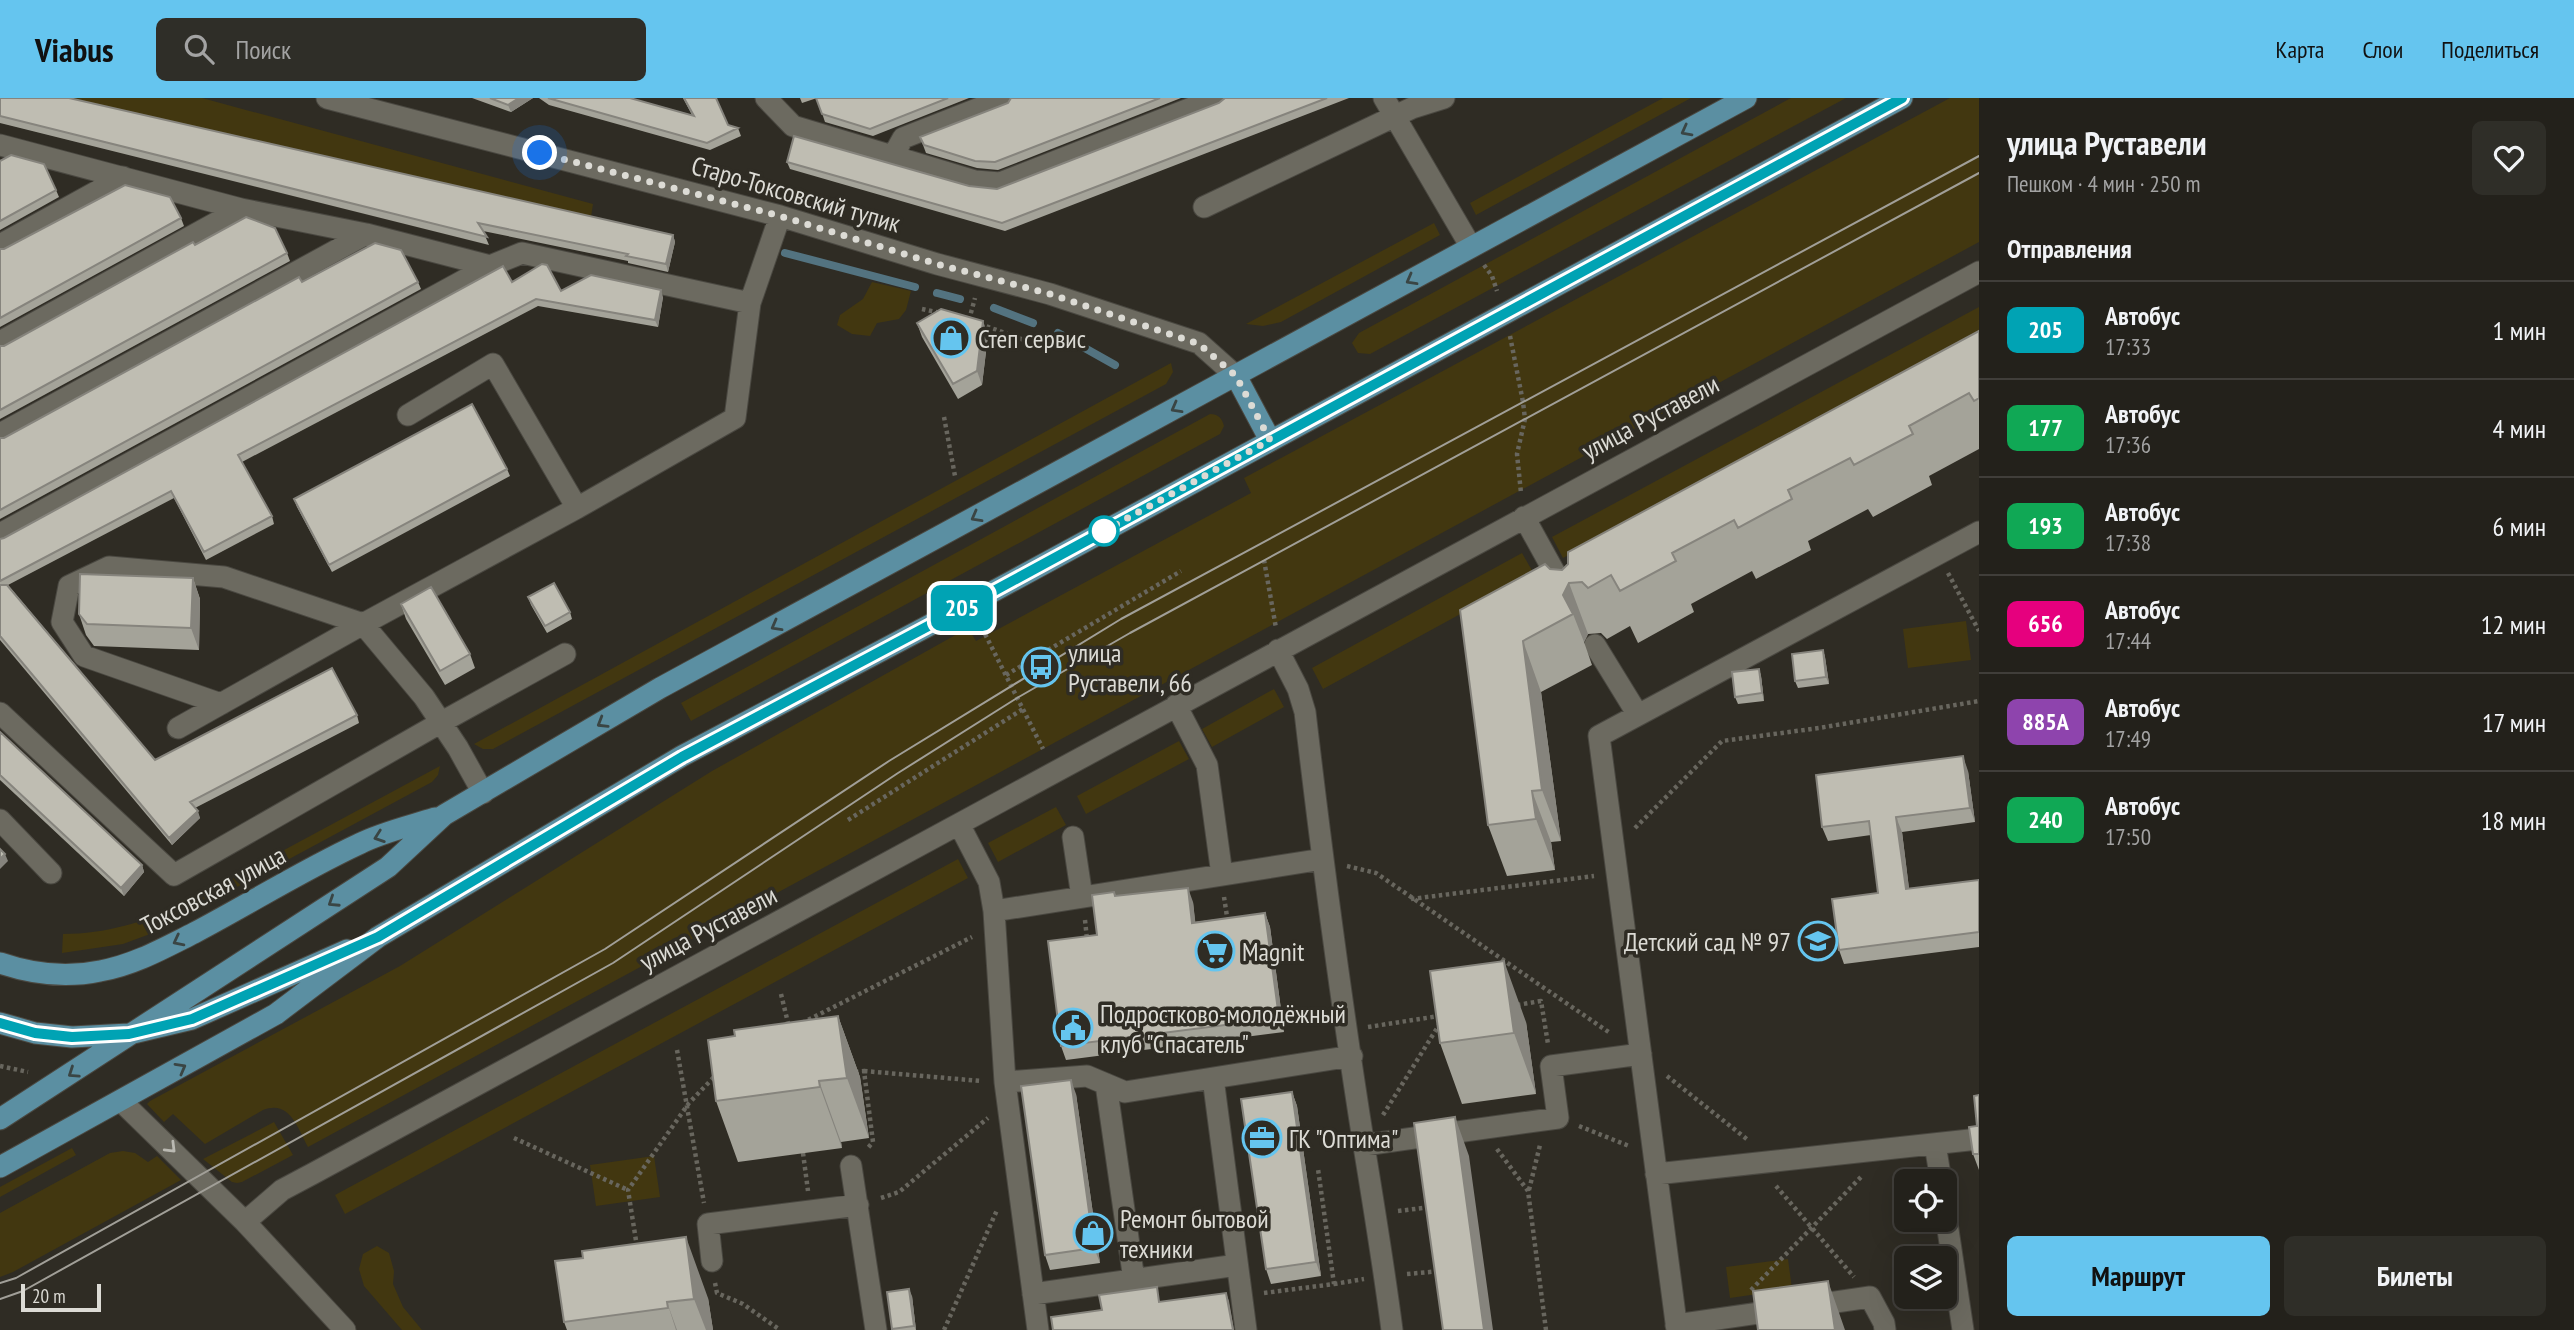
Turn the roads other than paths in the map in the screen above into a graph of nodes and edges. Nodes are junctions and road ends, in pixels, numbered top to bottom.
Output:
1 (327, 98) edge
2 (766, 98) edge
3 (1005, 98) edge
4 (1217, 98) edge
5 (1384, 98) edge
6 (1444, 98) edge
7 (1746, 98) edge
8 (1902, 98) edge
9 (1395, 117) junction
10 (3, 149) edge
11 (893, 156) junction
12 (123, 177) junction
13 (1205, 207) dead end
14 (241, 209) junction
15 (780, 216) junction
16 (366, 234) junction
17 (0, 246) edge
18 (1471, 247) junction
19 (490, 266) junction
20 (1979, 272) edge
21 (750, 303) junction
22 (0, 342) edge
23 (1236, 376) junction
24 (408, 415) dead end
25 (0, 434) edge
26 (1270, 440) junction
27 (577, 508) junction
28 (1524, 517) junction
29 (1979, 532) edge
30 (0, 534) edge
31 (1575, 609) edge
32 (363, 624) junction
33 (1595, 645) dead end
34 (1279, 650) junction
35 (565, 654) dead end
36 (221, 704) junction
37 (1176, 705) junction
38 (0, 713) edge
39 (1638, 715) junction
40 (440, 723) junction
41 (178, 728) dead end
42 (483, 793) junction
43 (444, 815) junction
44 (0, 820) edge
45 (959, 824) junction
46 (1073, 837) dead end
47 (1323, 859) junction
48 (51, 873) dead end
49 (1222, 875) junction
50 (1082, 897) junction
51 (995, 918) junction
52 (378, 937) junction
53 (0, 963) edge
54 (0, 1023) edge
55 (129, 1034) junction
56 (1641, 1054) junction
57 (1352, 1056) junction
58 (1213, 1078) junction
59 (1106, 1084) junction
60 (1006, 1092) junction
61 (121, 1101) junction
62 (0, 1119) edge
63 (1979, 1139) edge
64 (1936, 1144) junction
65 (1364, 1145) junction
66 (1655, 1165) junction
67 (851, 1166) road end
68 (0, 1167) edge
69 (1939, 1169) edge
70 (858, 1205) junction
71 (245, 1222) junction
72 (1948, 1232) edge
73 (712, 1261) road end
74 (1237, 1265) junction
75 (1133, 1280) junction
76 (1033, 1294) junction
77 (1676, 1327) edge
78 (345, 1330) edge
79 (876, 1330) edge
80 (1038, 1330) edge
81 (1246, 1330) edge
82 (1392, 1330) edge
83 (1885, 1330) edge
84 (1963, 1330) edge

1 - 15 street, Старо-Токсовский тупик
2 - 11 street
3 - 11 street
4 - 11 street
5 - 9 street
6 - 9 street
7 -> 18 main road
8 - 26 main road
9 - 13 street
9 - 18 street
10 - 12 street
12 - 14 street
12 - 17 street
14 - 16 street
14 - 22 street
15 - 21 street
15 - 23 street, Старо-Токсовский тупик
16 - 19 street
16 - 25 street
18 -> 23 main road
19 - 21 street
19 - 30 street
20 - 28 street, улица Руставели
21 - 27 street
23 - 26 main road
23 -> 42 main road
24 - 27 street
26 - 52 main road
27 - 32 street
28 - 31 street
28 - 34 street, улица Руставели
29 - 39 street
32 - 36 street
32 - 36 street
32 - 40 street
33 - 39 street
34 - 37 street, улица Руставели
34 - 47 street
35 - 40 street
36 - 41 street
37 - 45 street, улица Руставели
37 - 49 street
38 - 40 street
39 - 56 street
40 - 42 street
42 - 43 main road
43 -> 53 main road, Токсовская улица
43 -> 55 main road
44 - 48 street
45 - 51 street
45 - 71 street, улица Руставели
46 - 50 street
47 - 49 street
47 - 57 street
49 - 50 street
50 - 51 street
51 - 60 street
52 - 55 main road
61 -> 52 main road
54 - 55 main road
55 -> 62 main road
56 - 65 street
56 - 66 street
57 - 58 street
57 - 65 street
58 - 59 street
58 - 74 street
59 - 60 street
59 - 75 street
60 - 76 street
61 - 68 main road
61 -> 71 street
63 - 64 street
64 - 66 street
64 - 69 street
65 - 82 street
66 - 77 street
67 - 70 street
70 - 73 street
70 - 79 street
71 - 78 street
72 - 84 street
74 - 75 street
74 - 81 street
75 - 76 street
76 - 80 street
77 - 83 street

